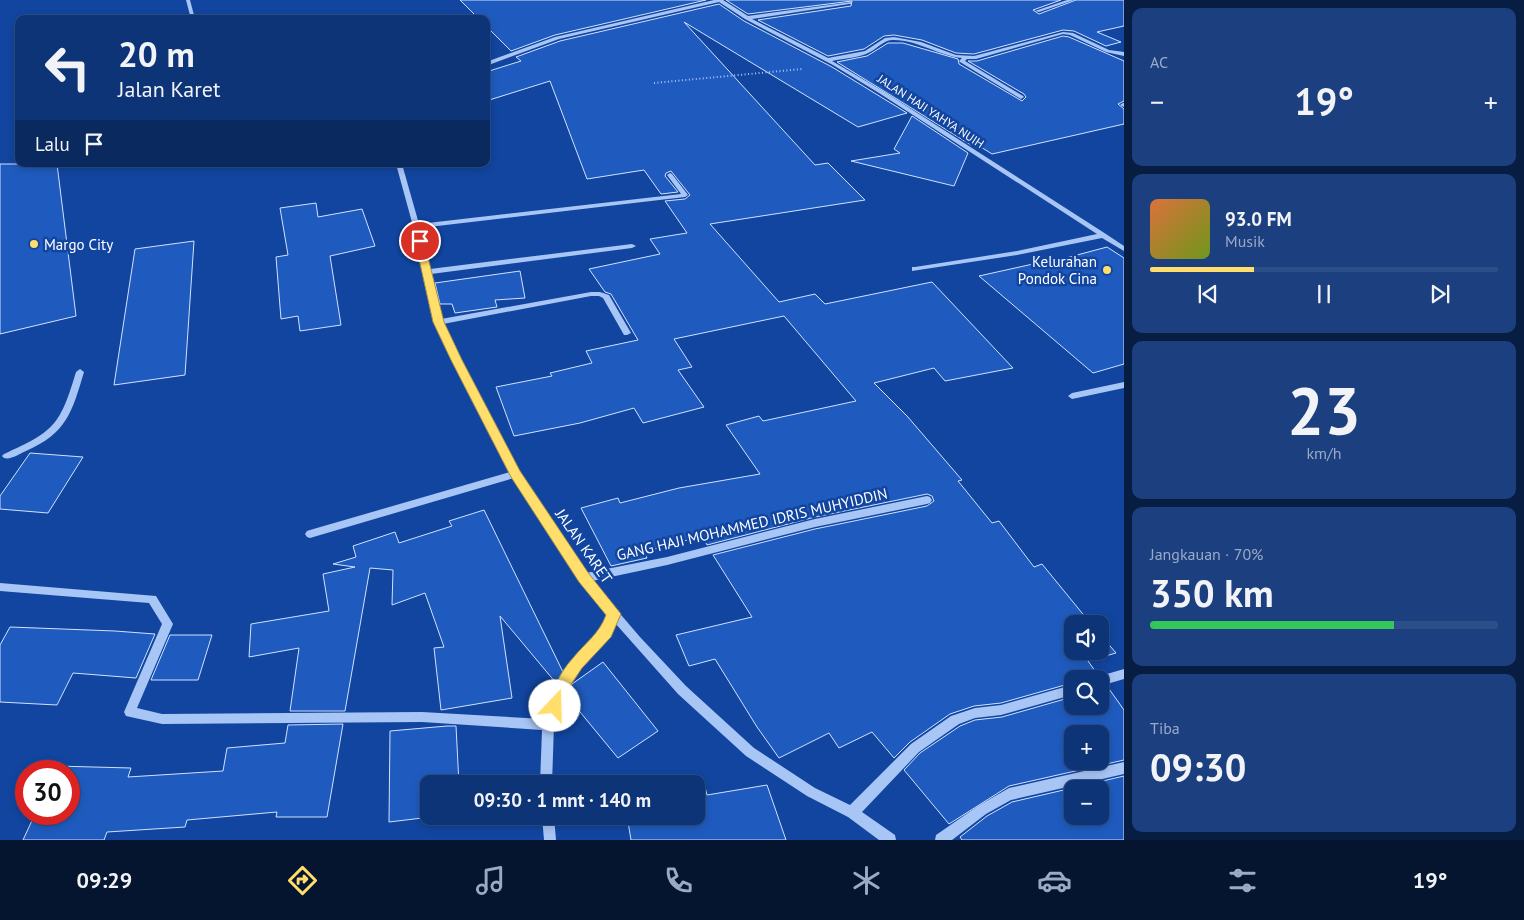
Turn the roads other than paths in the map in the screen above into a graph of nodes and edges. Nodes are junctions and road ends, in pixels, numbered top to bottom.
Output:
1 (188, 0) edge
2 (720, 0) edge
3 (1072, 0) edge
4 (849, 3) dead end
5 (1037, 11) dead end
6 (192, 15) edge
7 (747, 18) junction
8 (1124, 54) edge
9 (965, 58) junction
10 (827, 60) junction
11 (490, 63) edge
12 (1021, 97) dead end
13 (400, 167) edge
14 (670, 175) dead end
15 (416, 226) junction
16 (1104, 235) junction
17 (632, 246) dead end
18 (1124, 249) edge
19 (915, 269) dead end
20 (427, 272) junction
21 (438, 322) junction
22 (627, 333) dead end
23 (80, 372) dead end
24 (1124, 384) edge
25 (1072, 396) dead end
26 (7, 456) dead end
27 (516, 474) junction
28 (927, 500) dead end
29 (310, 534) dead end
30 (584, 578) junction
31 (0, 587) edge
32 (614, 614) junction
33 (1124, 674) edge
34 (1109, 678) edge
35 (1064, 692) edge
36 (548, 725) junction
37 (1124, 768) edge
38 (546, 775) edge
39 (852, 813) junction
40 (549, 825) edge
41 (550, 840) edge
42 (890, 840) edge
43 (941, 840) edge

1 - 6 street
2 - 7 street, JALAN HAJI YAHYA NUIH
2 - 11 street
3 - 5 street
4 - 7 street
7 - 10 street, JALAN HAJI YAHYA NUIH
8 - 9 street
9 - 10 street
9 - 12 street
10 - 16 street, JALAN HAJI YAHYA NUIH
13 - 15 street, JALAN KARET
14 - 15 street
15 - 20 street, JALAN KARET
16 - 18 street, JALAN HAJI YAHYA NUIH
16 - 19 street
17 - 20 street
20 - 21 street, JALAN KARET
21 - 22 street
21 - 27 street, JALAN KARET
23 - 26 street
24 - 25 street
27 - 29 street
27 - 30 street, JALAN KARET
28 - 30 street, GANG HAJI MOHAMMED IDRIS MUHYIDDIN
30 - 32 street, JALAN KARET
31 - 36 street
32 - 36 street
32 - 39 street, JALAN KARET
33 - 34 street
35 - 39 street
36 - 38 street
37 - 43 street
39 - 42 street, JALAN KARET
40 - 41 street

